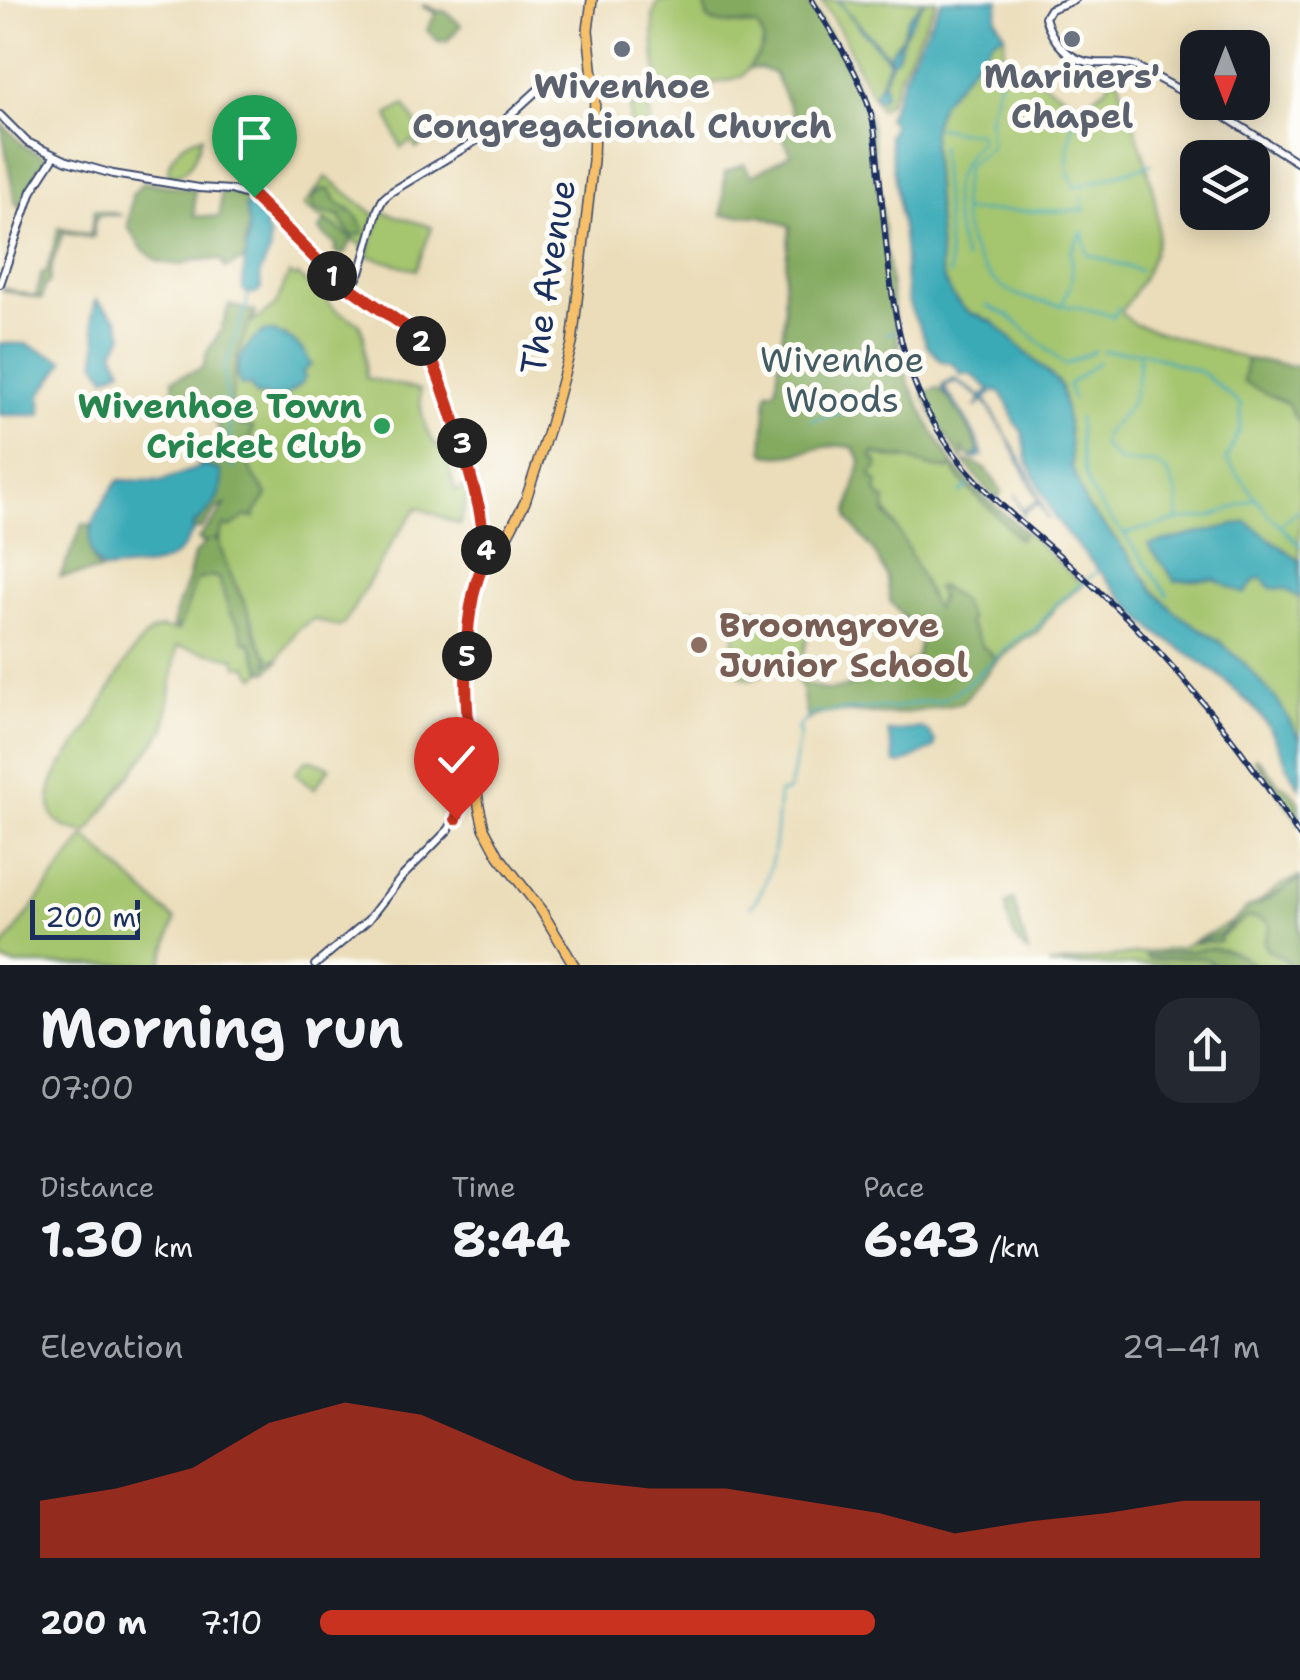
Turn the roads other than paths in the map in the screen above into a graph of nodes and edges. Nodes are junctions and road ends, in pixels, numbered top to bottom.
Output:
1 (592, 0) edge
2 (1074, 0) edge
3 (594, 85) junction
4 (1180, 90) edge
5 (0, 115) edge
6 (1230, 120) edge
7 (54, 156) junction
8 (1300, 164) edge
9 (0, 284) edge
10 (351, 290) junction
11 (489, 553) junction
12 (473, 764) junction
13 (316, 965) edge
14 (574, 965) edge

1 - 3 main road, The Avenue
2 - 4 street
3 - 10 street
3 - 11 main road, The Avenue
5 - 7 street
6 - 8 street
7 - 9 street
7 - 10 street
10 - 11 street
11 - 12 main road, The Avenue
12 - 13 street
12 - 14 main road, The Avenue

